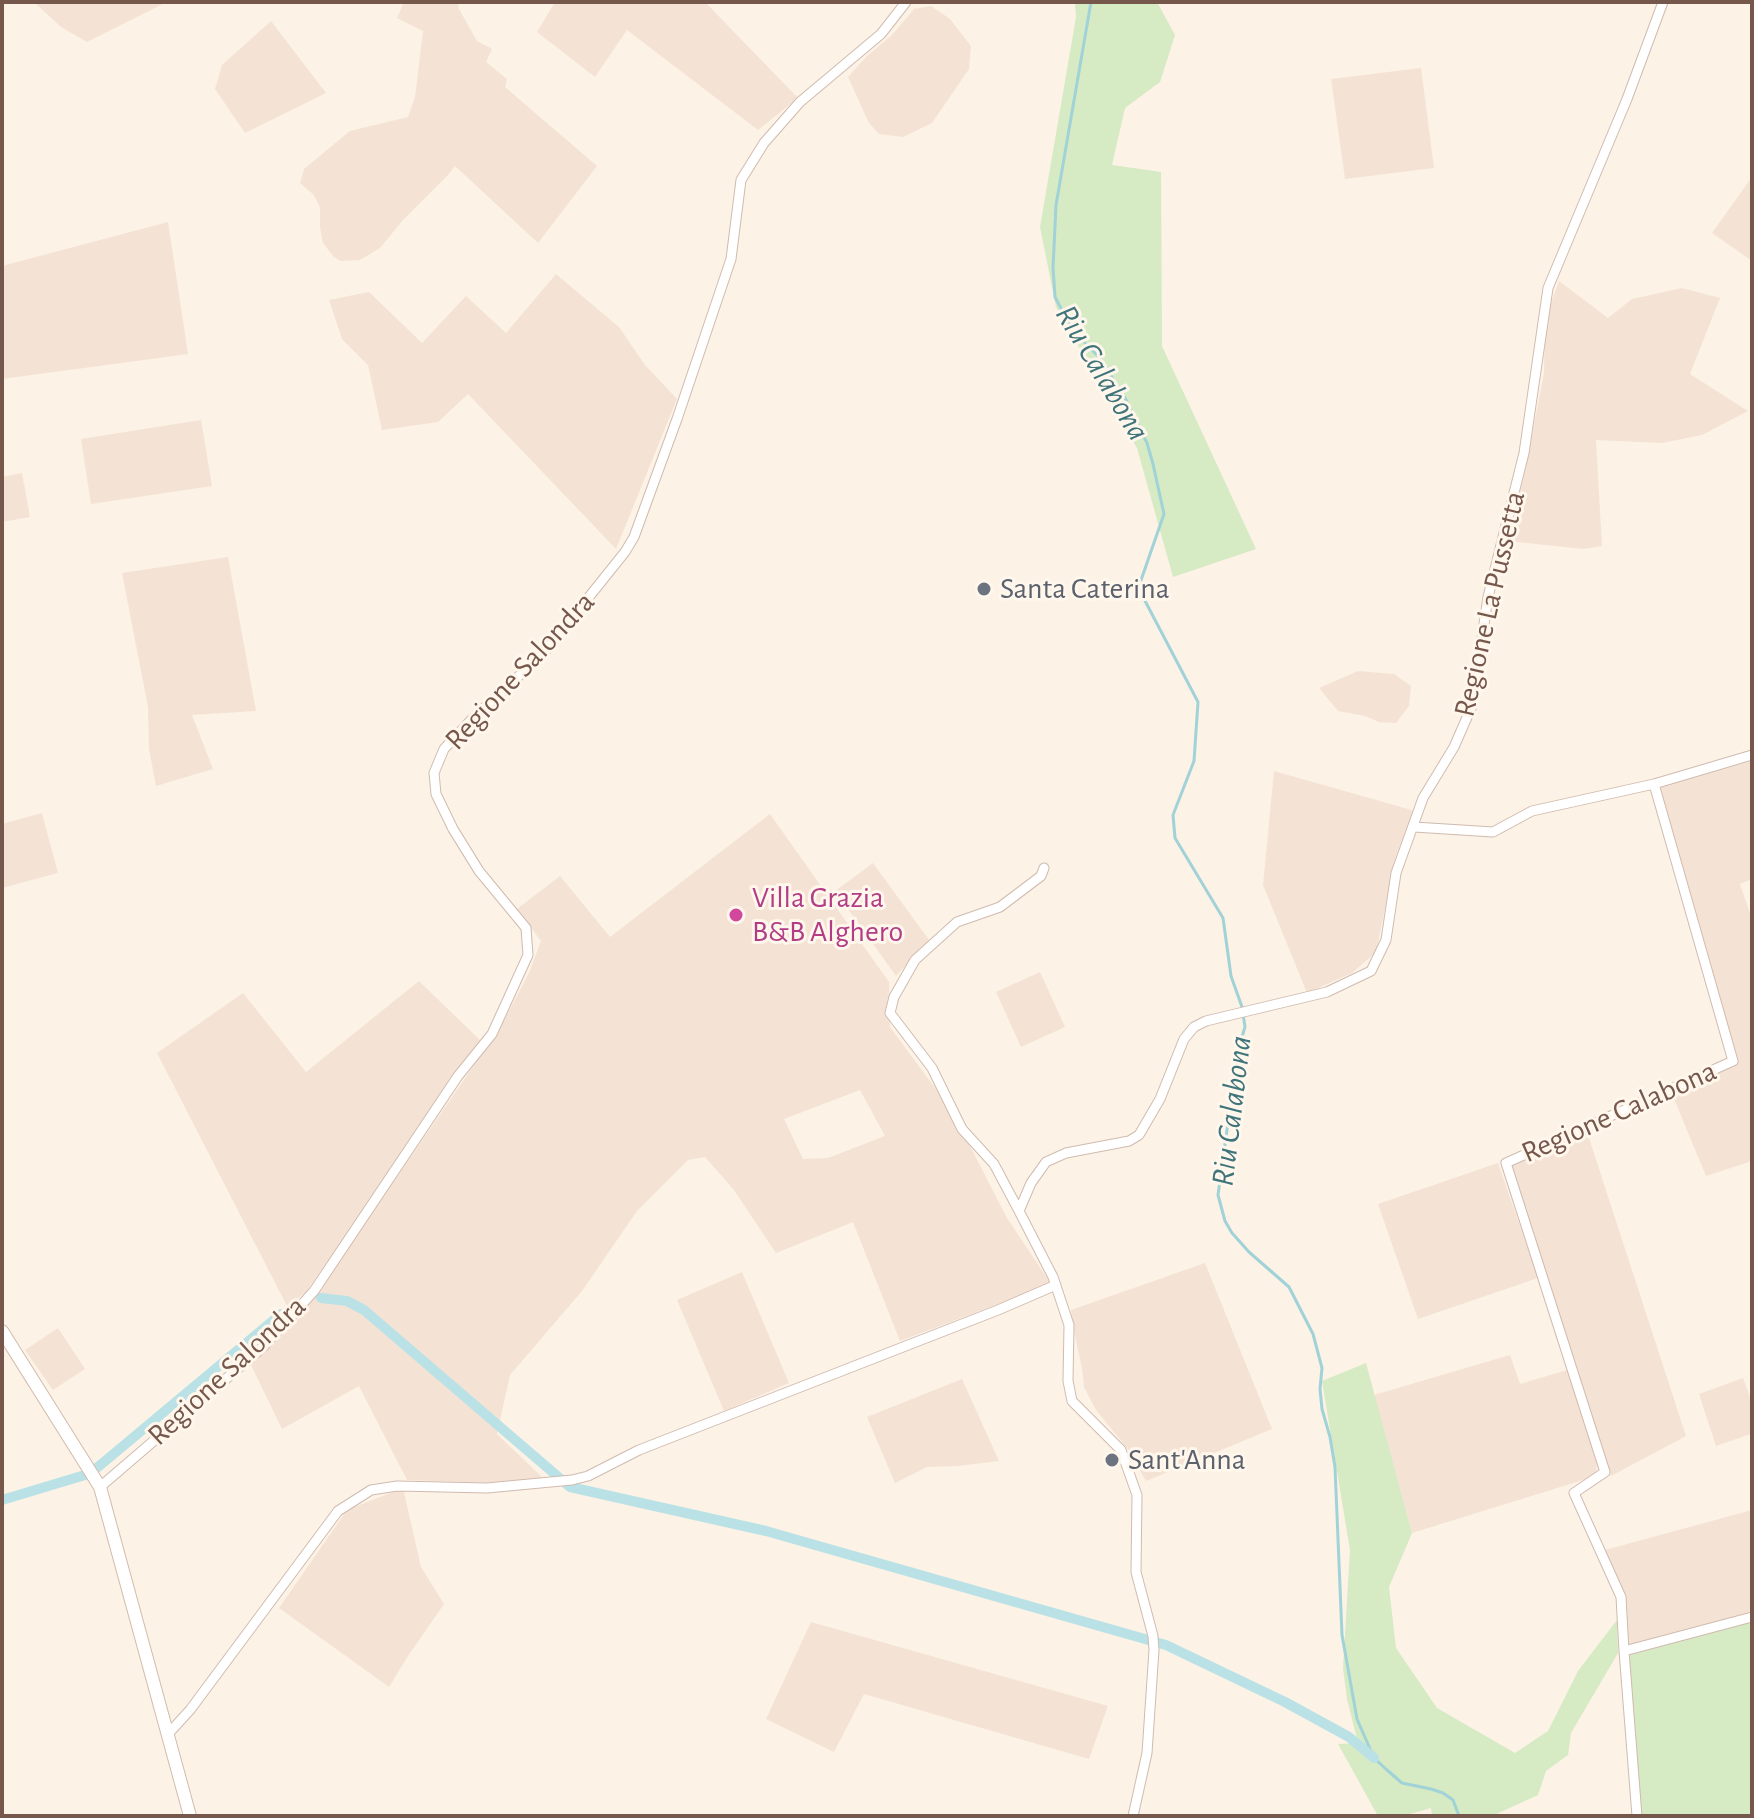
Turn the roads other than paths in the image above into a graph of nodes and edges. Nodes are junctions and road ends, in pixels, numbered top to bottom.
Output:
1 (906, 2) edge
2 (1663, 2) edge
3 (1752, 755) edge
4 (1654, 784) junction
5 (1414, 827) junction
6 (1044, 868) dead end
7 (1019, 1211) junction
8 (1056, 1285) junction
9 (2, 1331) edge
10 (94, 1476) junction
11 (1752, 1617) edge
12 (1624, 1651) junction
13 (168, 1734) junction
14 (190, 1816) edge
15 (1133, 1816) edge
16 (1637, 1816) edge

1 - 10 street, Regione Salondra
2 - 5 street, Regione La Pussetta
3 - 4 street
4 - 5 street
4 - 12 street, Regione Calabona
5 - 7 street, Regione La Pussetta
6 - 7 street
7 - 8 street
8 - 13 street
8 - 15 street
9 - 10 main road
10 - 13 main road
11 - 12 street
12 - 16 street
13 - 14 main road

